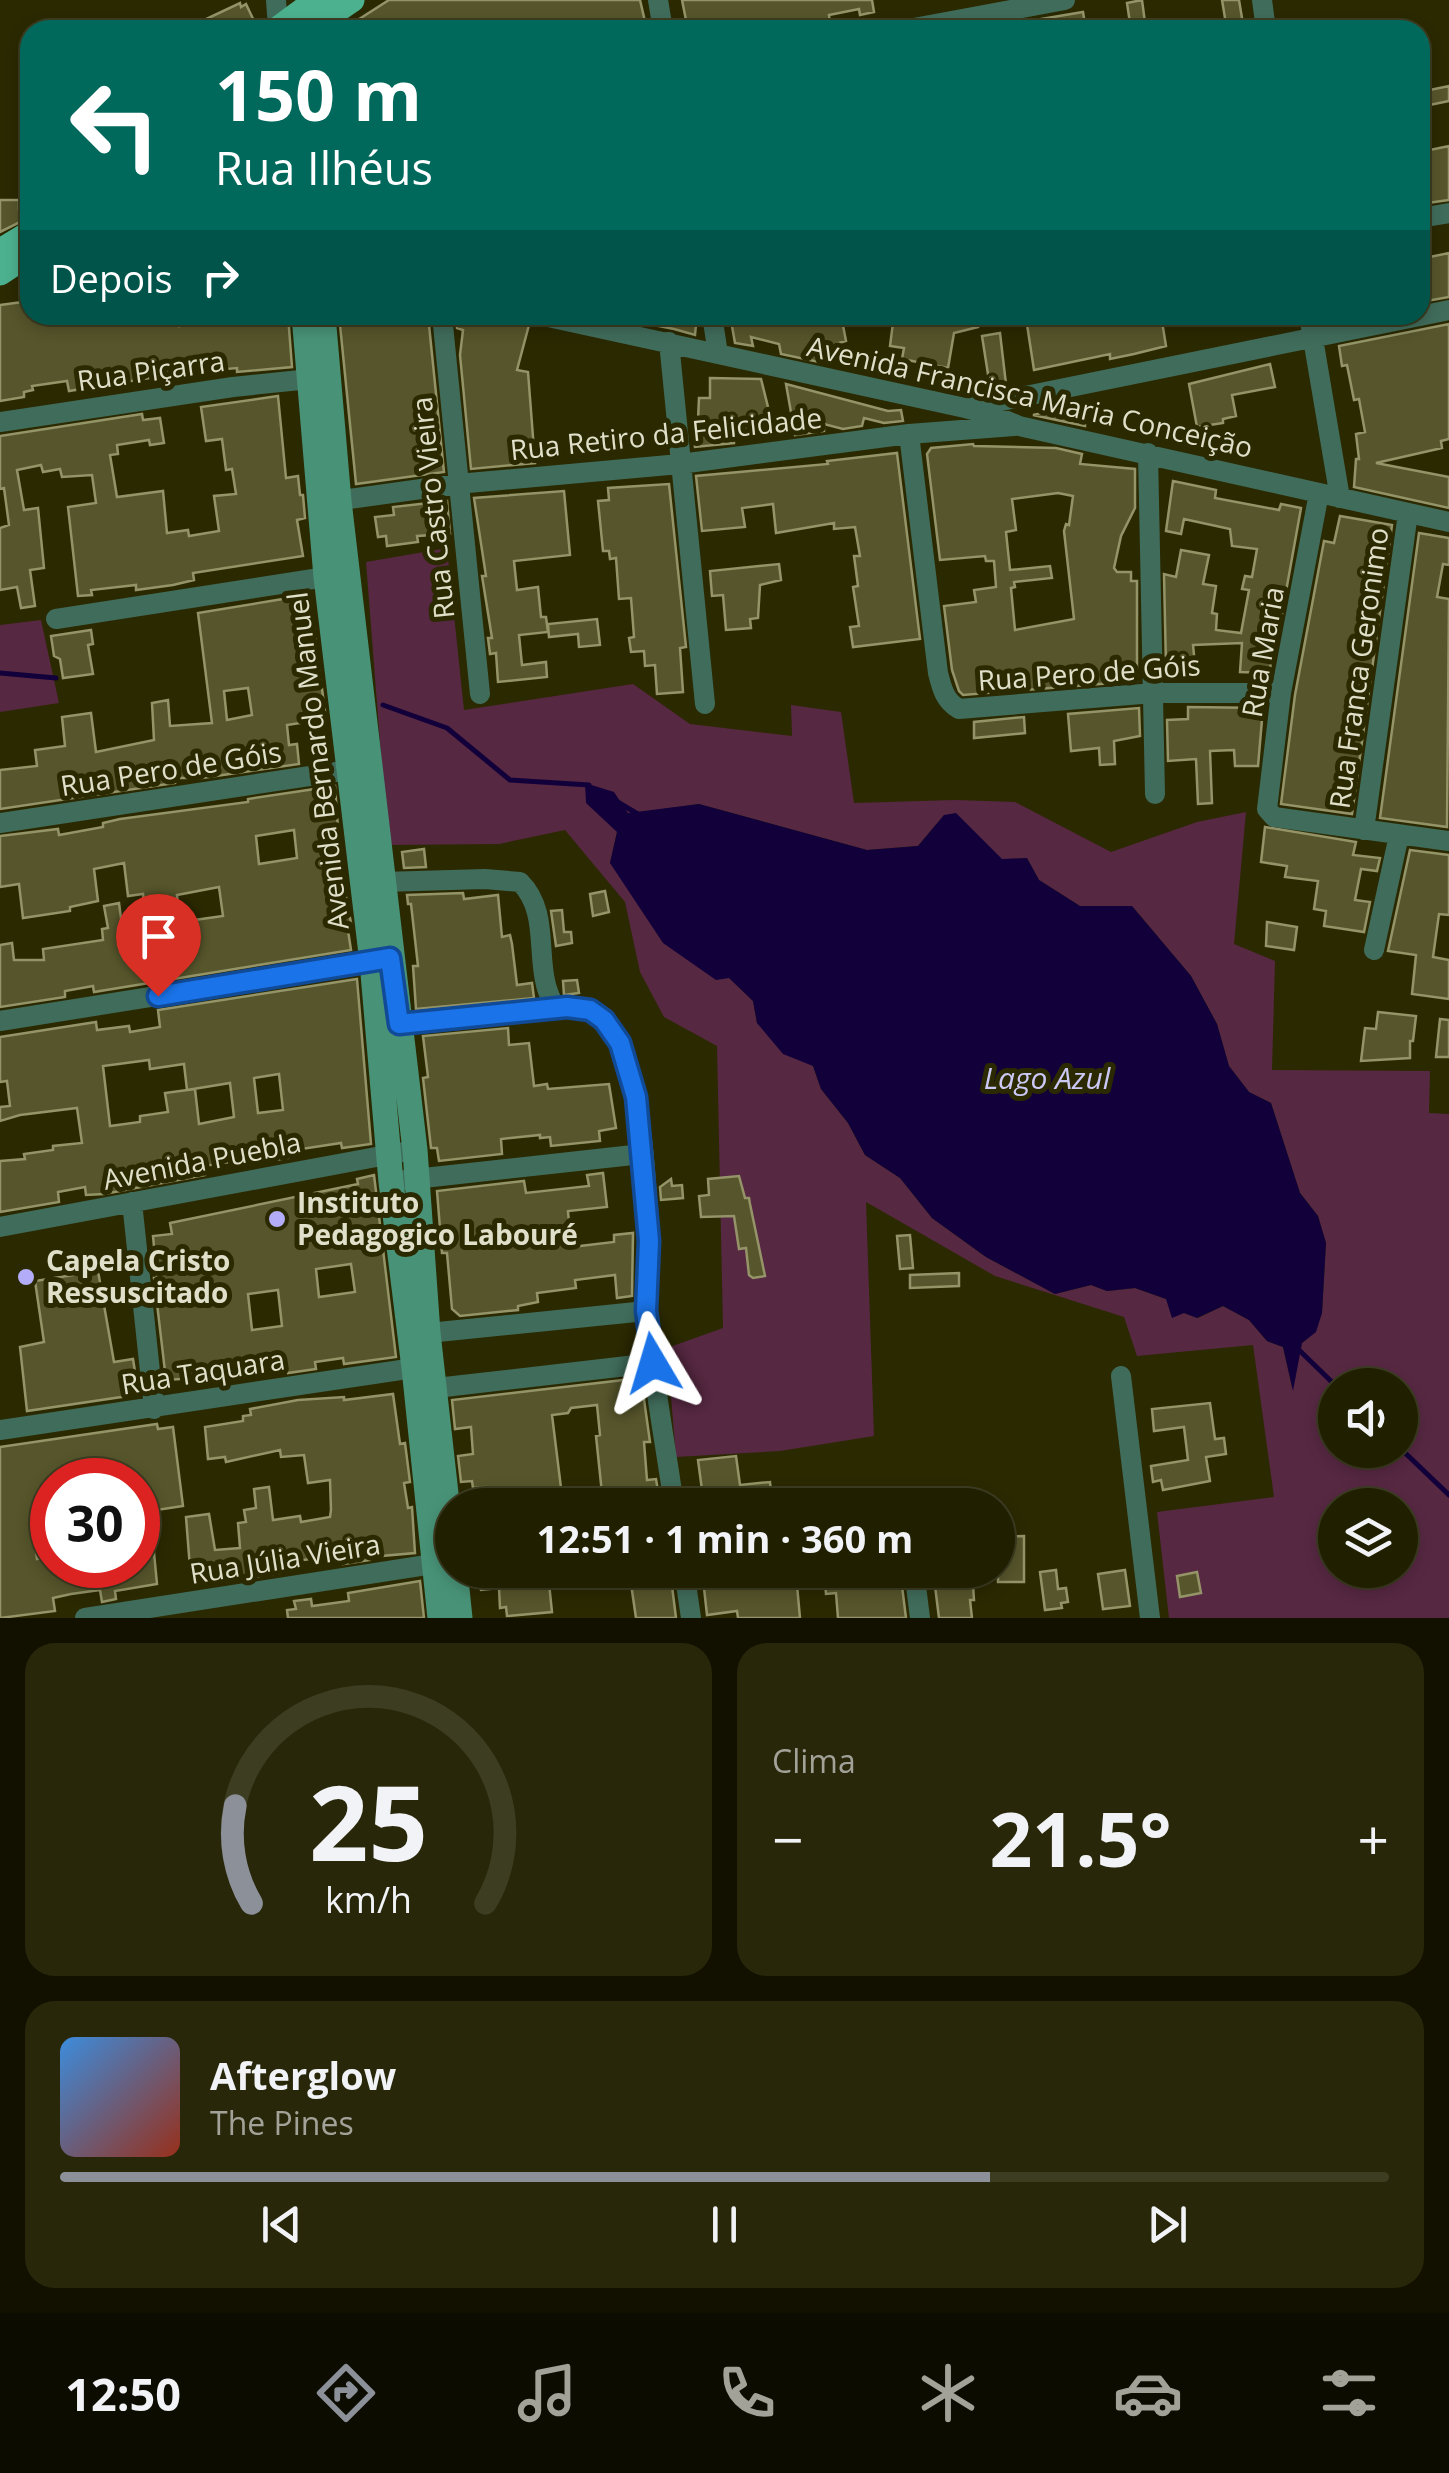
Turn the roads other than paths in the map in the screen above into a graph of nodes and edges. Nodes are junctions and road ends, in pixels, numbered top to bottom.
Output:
1 (317, 0) edge
2 (352, 0) edge
3 (1065, 0) edge
4 (289, 20) edge
5 (294, 20) edge
6 (957, 20) edge
7 (305, 325) edge
8 (322, 325) edge
9 (443, 325) edge
10 (588, 325) edge
11 (714, 325) edge
12 (1311, 325) edge
13 (1376, 325) edge
14 (1313, 338) junction
15 (670, 342) junction
16 (718, 354) junction
17 (310, 379) junction
18 (965, 408) junction
19 (0, 422) edge
20 (1019, 426) junction
21 (909, 434) junction
22 (1148, 454) junction
23 (680, 464) junction
24 (457, 484) junction
25 (1329, 496) junction
26 (330, 501) junction
27 (1408, 512) junction
28 (1449, 522) edge
29 (326, 577) junction
30 (56, 618) dead end
31 (1154, 693) junction
32 (1281, 693) junction
33 (480, 694) dead end
34 (706, 704) dead end
35 (349, 770) junction
36 (1155, 794) dead end
37 (0, 823) edge
38 (1364, 830) junction
39 (1399, 835) junction
40 (1449, 841) edge
41 (382, 882) junction
42 (1374, 950) dead end
43 (381, 960) junction
44 (555, 1009) junction
45 (0, 1021) edge
46 (399, 1024) junction
47 (414, 1150) junction
48 (642, 1154) junction
49 (388, 1155) junction
50 (404, 1180) junction
51 (132, 1202) junction
52 (0, 1227) edge
53 (646, 1311) junction
54 (428, 1333) junction
55 (653, 1363) junction
56 (414, 1368) junction
57 (1120, 1376) dead end
58 (436, 1388) junction
59 (154, 1409) junction
60 (0, 1430) edge
61 (437, 1488) edge
62 (671, 1488) edge
63 (435, 1489) edge
64 (435, 1562) edge
65 (444, 1588) edge
66 (453, 1588) edge
67 (687, 1588) edge
68 (916, 1588) edge
69 (86, 1618) edge
70 (440, 1618) edge
71 (460, 1618) edge
72 (691, 1618) edge
73 (920, 1618) edge
74 (1150, 1618) edge

1 - 4 main road
2 - 5 main road
3 - 6 street
7 - 17 street, Avenida Bernardo Manuel
8 - 26 street, Avenida Bernardo Manuel
9 - 24 street, Rua Castro Vieira
10 - 15 street, Avenida Francisca Maria Conceição
11 - 16 street
12 - 14 street
13 - 14 street
14 - 18 street
14 - 25 street
15 - 16 street, Avenida Francisca Maria Conceição
15 - 23 street
16 - 18 street, Avenida Francisca Maria Conceição
17 - 19 street, Rua Piçarra
17 - 26 street, Avenida Bernardo Manuel
18 - 20 street, Avenida Francisca Maria Conceição
20 - 21 street, Rua Retiro da Felicidade
20 - 22 street, Avenida Francisca Maria Conceição
21 - 23 street, Rua Retiro da Felicidade
21 - 31 street, Rua Pero de Góis
22 - 25 street, Avenida Francisca Maria Conceição
22 - 31 street
23 - 24 street, Rua Retiro da Felicidade
23 - 34 street
24 - 26 street, Rua Retiro da Felicidade
24 - 33 street, Rua Castro Vieira
25 - 27 street, Avenida Francisca Maria Conceição
25 - 32 street, Rua Maria
26 - 29 street, Avenida Bernardo Manuel
26 - 41 street, Avenida Bernardo Manuel
27 - 28 street, Avenida Francisca Maria Conceição
27 - 38 street, Rua Franca Geronimo
29 - 30 street
29 - 35 street, Avenida Bernardo Manuel
31 - 32 street, Rua Pero de Góis
31 - 36 street
32 - 38 street, Rua Maria
35 - 37 street, Rua Pero de Góis
35 - 43 street, Avenida Bernardo Manuel
38 - 39 street
39 - 40 street
39 - 42 street
41 - 43 street, Avenida Bernardo Manuel
41 - 44 street
43 - 45 street
43 - 46 street, Avenida Bernardo Manuel
43 - 49 street, Avenida Bernardo Manuel
44 - 46 street
44 - 48 street
46 - 47 street, Avenida Bernardo Manuel
47 - 49 street, Avenida Puebla
47 - 50 street, Avenida Bernardo Manuel
48 - 50 street
48 - 53 street
49 - 50 street, Avenida Bernardo Manuel
49 - 51 street, Avenida Puebla
50 - 54 street, Avenida Bernardo Manuel
50 - 56 street, Avenida Bernardo Manuel
51 - 52 street, Avenida Puebla
51 - 59 street
53 - 54 street
53 - 55 street
54 - 58 street, Avenida Bernardo Manuel
55 - 58 street
55 - 62 street
56 - 59 street, Rua Taquara
56 - 63 street, Avenida Bernardo Manuel
57 - 74 street
58 - 61 street, Avenida Bernardo Manuel
59 - 60 street, Rua Taquara
64 - 69 street, Rua Júlia Vieira
65 - 70 street, Avenida Bernardo Manuel
66 - 71 street, Avenida Bernardo Manuel
67 - 72 street
68 - 73 street

